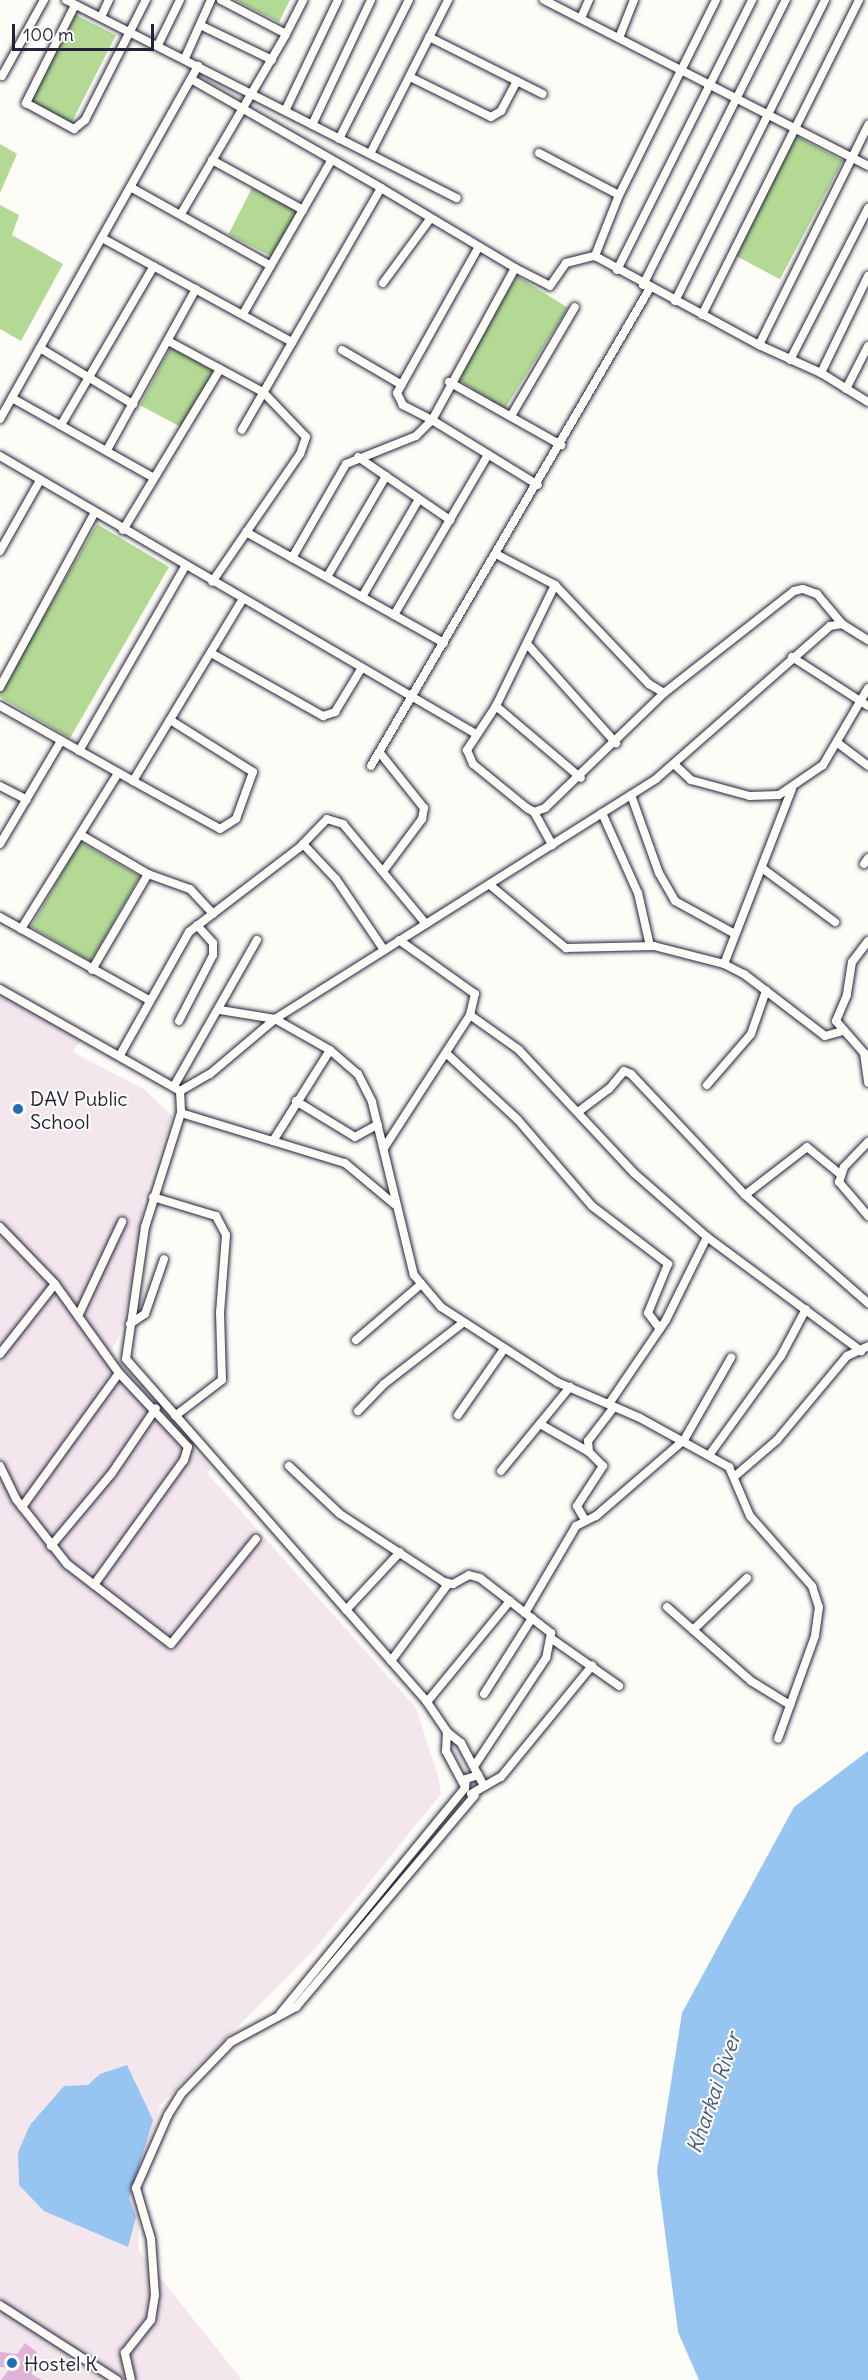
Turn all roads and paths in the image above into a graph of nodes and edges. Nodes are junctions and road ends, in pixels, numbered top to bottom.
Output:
1 (44, 0) edge
2 (109, 0) edge
3 (146, 0) edge
4 (180, 0) edge
5 (211, 0) edge
6 (220, 0) edge
7 (303, 0) edge
8 (338, 0) edge
9 (371, 0) edge
10 (410, 0) edge
11 (448, 0) edge
12 (589, 0) edge
13 (634, 0) edge
14 (716, 0) edge
15 (752, 0) edge
16 (786, 0) edge
17 (825, 0) edge
18 (859, 0) edge
19 (547, 1) edge
20 (71, 2) edge
21 (101, 17) junction
22 (585, 20) junction
23 (200, 25) junction
24 (131, 31) junction
25 (286, 34) junction
26 (615, 37) junction
27 (429, 38) junction
28 (158, 45) junction
29 (185, 58) junction
30 (272, 60) junction
31 (198, 66) junction
32 (680, 72) junction
33 (2, 76) dead end
34 (410, 77) junction
35 (191, 79) junction
36 (517, 81) junction
37 (708, 86) junction
38 (543, 94) dead end
39 (254, 95) junction
40 (735, 99) junction
41 (238, 110) junction
42 (285, 111) junction
43 (766, 114) junction
44 (312, 125) junction
45 (868, 125) edge
46 (793, 128) junction
47 (339, 139) junction
48 (539, 153) dead end
49 (370, 154) junction
50 (852, 157) junction
51 (212, 160) junction
52 (332, 161) junction
53 (868, 166) edge
54 (132, 188) junction
55 (381, 188) junction
56 (619, 195) junction
57 (457, 198) dead end
58 (868, 208) edge
59 (303, 210) junction
60 (182, 214) junction
61 (433, 221) junction
62 (102, 238) junction
63 (478, 248) junction
64 (595, 256) junction
65 (154, 266) junction
66 (271, 266) junction
67 (515, 268) junction
68 (617, 270) junction
69 (868, 276) edge
70 (383, 283) dead end
71 (647, 286) junction
72 (196, 289) junction
73 (675, 301) junction
74 (575, 307) dead end
75 (243, 314) junction
76 (702, 315) junction
77 (170, 342) junction
78 (292, 342) junction
79 (759, 345) junction
80 (868, 346) edge
81 (40, 348) junction
82 (342, 350) dead end
83 (790, 360) junction
84 (220, 369) junction
85 (821, 373) junction
86 (89, 377) junction
87 (449, 382) junction
88 (402, 385) junction
89 (846, 389) junction
90 (263, 392) junction
91 (12, 398) junction
92 (868, 402) edge
93 (133, 404) junction
94 (511, 416) junction
95 (0, 419) edge
96 (432, 420) junction
97 (61, 424) junction
98 (242, 430) dead end
99 (561, 445) junction
100 (107, 450) junction
101 (0, 456) edge
102 (488, 456) junction
103 (358, 457) junction
104 (386, 476) junction
105 (152, 477) junction
106 (39, 482) junction
107 (537, 485) junction
108 (419, 499) junction
109 (94, 514) junction
110 (450, 520) junction
111 (123, 530) junction
112 (246, 532) junction
113 (0, 551) edge
114 (496, 554) junction
115 (292, 558) junction
116 (185, 567) junction
117 (327, 577) junction
118 (212, 582) junction
119 (555, 585) junction
120 (362, 597) junction
121 (243, 599) junction
122 (394, 615) junction
123 (842, 624) junction
124 (868, 640) edge
125 (444, 643) junction
126 (528, 645) junction
127 (211, 653) junction
128 (792, 657) junction
129 (361, 669) junction
130 (0, 687) edge
131 (868, 688) edge
132 (664, 693) junction
133 (411, 699) junction
134 (865, 704) edge
135 (0, 706) edge
136 (496, 706) junction
137 (170, 720) junction
138 (476, 734) junction
139 (62, 741) junction
140 (616, 743) junction
141 (839, 744) junction
142 (79, 751) junction
143 (380, 753) junction
144 (675, 765) junction
145 (371, 766) dead end
146 (868, 766) edge
147 (118, 773) junction
148 (581, 778) junction
149 (133, 781) junction
150 (0, 786) edge
151 (792, 789) junction
152 (631, 795) junction
153 (27, 800) junction
154 (534, 812) junction
155 (603, 813) junction
156 (81, 836) junction
157 (0, 844) edge
158 (303, 844) junction
159 (552, 845) junction
160 (762, 868) junction
161 (384, 870) junction
162 (148, 874) junction
163 (490, 885) junction
164 (213, 914) junction
165 (0, 917) edge
166 (835, 922) dead end
167 (426, 924) junction
168 (197, 925) junction
169 (21, 929) junction
170 (735, 934) junction
171 (257, 940) dead end
172 (399, 940) junction
173 (868, 941) edge
174 (650, 946) junction
175 (384, 950) junction
176 (724, 964) junction
177 (92, 970) junction
178 (0, 989) edge
179 (766, 991) junction
180 (149, 1000) junction
181 (220, 1010) junction
182 (470, 1015) junction
183 (275, 1019) junction
184 (179, 1021) dead end
185 (842, 1031) junction
186 (330, 1050) junction
187 (446, 1053) junction
188 (866, 1054) edge
189 (120, 1055) junction
190 (868, 1083) edge
191 (707, 1085) dead end
192 (177, 1089) junction
193 (296, 1101) junction
194 (578, 1112) junction
195 (181, 1113) junction
196 (378, 1124) junction
197 (273, 1141) junction
198 (868, 1142) edge
199 (384, 1148) junction
200 (840, 1174) junction
201 (745, 1195) junction
202 (153, 1197) junction
203 (394, 1204) junction
204 (868, 1216) edge
205 (122, 1222) dead end
206 (0, 1227) edge
207 (707, 1238) junction
208 (164, 1258) dead end
209 (55, 1284) junction
210 (421, 1284) junction
211 (868, 1303) edge
212 (806, 1309) junction
213 (80, 1314) junction
214 (464, 1322) junction
215 (130, 1324) junction
216 (660, 1329) junction
217 (356, 1340) dead end
218 (504, 1348) junction
219 (865, 1349) edge
220 (0, 1354) edge
221 (731, 1358) dead end
222 (119, 1373) junction
223 (570, 1388) junction
224 (162, 1401) junction
225 (611, 1405) junction
226 (154, 1411) junction
227 (358, 1411) dead end
228 (458, 1415) dead end
229 (175, 1416) junction
230 (540, 1424) junction
231 (684, 1440) junction
232 (590, 1452) junction
233 (710, 1454) junction
234 (0, 1466) edge
235 (289, 1466) dead end
236 (501, 1471) dead end
237 (734, 1477) junction
238 (22, 1507) junction
239 (585, 1520) junction
240 (256, 1539) dead end
241 (51, 1546) junction
242 (400, 1552) junction
243 (747, 1578) dead end
244 (448, 1584) junction
245 (94, 1585) junction
246 (510, 1601) junction
247 (667, 1607) dead end
248 (346, 1610) junction
249 (529, 1615) junction
250 (693, 1630) junction
251 (552, 1639) junction
252 (391, 1661) junction
253 (592, 1665) junction
254 (619, 1686) dead end
255 (484, 1694) dead end
256 (427, 1702) junction
257 (790, 1705) junction
258 (447, 1732) junction
259 (778, 1740) dead end
260 (475, 1765) junction
261 (478, 1775) junction
262 (465, 1786) junction
263 (484, 1786) junction
264 (475, 1795) junction
265 (280, 2014) junction
266 (0, 2305) edge
267 (117, 2380) edge
268 (131, 2380) edge

1 - 33 street
2 - 21 street
3 - 24 street
4 - 28 street
5 - 23 street
6 - 25 street
7 - 25 street
8 - 42 street
9 - 44 street
10 - 47 street
11 - 27 street
12 - 22 street
13 - 26 street
14 - 32 street
15 - 37 street
16 - 40 street
17 - 43 street
18 - 46 street
19 - 22 street
20 - 21 street
20 - 24 street
21 - 24 street
22 - 26 street
23 - 29 street
23 - 30 street
24 - 28 street
25 - 30 street
26 - 32 street
27 - 34 street
27 - 36 street
28 - 29 street
29 - 31 street
30 - 39 street
31 - 35 street
31 - 39 street
32 - 37 street
32 - 56 street
34 - 36 street
34 - 49 street
35 - 41 street
35 - 54 street
36 - 38 street
37 - 40 street
37 - 68 street
39 - 41 street
39 - 42 street
40 - 43 street
40 - 71 street
41 - 51 street
41 - 52 street
42 - 44 street
43 - 46 street
43 - 73 street
44 - 47 street
45 - 50 street
46 - 50 street
46 - 76 street
47 - 49 street
48 - 56 street
49 - 57 street
50 - 53 street
50 - 79 street
51 - 59 street
51 - 60 street
52 - 55 street
52 - 59 street
54 - 60 street
54 - 62 street
55 - 61 street
55 - 78 street
56 - 64 street
58 - 83 street
59 - 66 street
60 - 66 street
61 - 63 street
61 - 70 street
62 - 65 street
62 - 81 street
63 - 67 street
63 - 88 street
64 - 67 street
64 - 68 street
65 - 72 street
65 - 86 street
66 - 75 street
67 - 87 street
68 - 71 street
69 - 85 street
71 - 73 street
71 - 99 street
72 - 75 street
72 - 77 street
73 - 76 street
74 - 94 street
75 - 78 street
76 - 79 street
77 - 84 street
77 - 93 street
78 - 90 street
79 - 83 street
80 - 89 street
81 - 86 street
81 - 91 street
82 - 88 street
83 - 85 street
84 - 90 street
84 - 105 street
85 - 89 street
86 - 93 street
86 - 97 street
87 - 94 street
87 - 96 street
88 - 96 street
89 - 92 street
90 - 98 street
90 - 112 street
91 - 95 street
91 - 97 street
93 - 100 street
94 - 99 street
96 - 102 street
96 - 103 street
97 - 100 street
99 - 107 street
100 - 105 street
101 - 106 street
102 - 107 street
102 - 110 street
103 - 104 street
103 - 115 street
104 - 108 street
104 - 117 street
105 - 111 street
106 - 109 street
106 - 113 street
107 - 114 street
108 - 110 street
108 - 120 street
109 - 111 street
109 - 130 street
110 - 122 street
111 - 116 street
112 - 115 street
112 - 118 street
114 - 119 street
114 - 125 street
115 - 117 street
116 - 118 street
116 - 142 street
117 - 120 street
118 - 121 street
119 - 126 street
119 - 132 street
120 - 122 street
121 - 127 street
121 - 129 street
122 - 125 street
123 - 124 street
123 - 128 street
123 - 132 street
125 - 133 street
126 - 136 street
126 - 140 street
127 - 129 street
127 - 137 street
128 - 134 street
128 - 144 street
129 - 133 street
131 - 134 street
132 - 140 street
133 - 138 street
133 - 143 street
134 - 141 street
135 - 139 street
136 - 138 street
136 - 148 street
137 - 149 street
137 - 149 street
138 - 154 street
139 - 142 street
139 - 153 street
140 - 148 street
141 - 146 street
141 - 151 street
142 - 147 street
143 - 145 street
143 - 161 street
144 - 151 street
144 - 152 street
147 - 149 street
147 - 156 street
148 - 154 street
150 - 153 street
151 - 160 street
152 - 155 street
152 - 170 street
153 - 157 street
154 - 159 street
155 - 159 street
155 - 174 street
156 - 162 street
156 - 169 street
158 - 161 street
158 - 164 street
158 - 175 street
159 - 163 street
160 - 166 street
160 - 170 street
161 - 167 street
162 - 164 street
162 - 177 street
163 - 167 street
163 - 174 street
164 - 168 street
165 - 169 street
167 - 172 street
168 - 180 street
168 - 184 street
169 - 177 street
170 - 176 street
171 - 181 street
172 - 175 street
172 - 182 street
173 - 185 street
174 - 176 street
175 - 183 street
176 - 179 street
177 - 180 street
178 - 189 street
179 - 185 street
179 - 191 street
180 - 189 street
181 - 183 street
181 - 192 street
182 - 187 street
182 - 194 street
183 - 186 street
183 - 192 street
185 - 188 street
186 - 193 street
186 - 196 street
187 - 199 street
187 - 216 street
188 - 190 street
189 - 192 street
192 - 195 street
193 - 196 street
193 - 197 street
194 - 201 street
194 - 207 street
195 - 197 street
195 - 202 street
196 - 199 street
197 - 203 street
198 - 200 street
199 - 203 street
200 - 201 street
200 - 204 street
201 - 211 street
202 - 215 street
202 - 229 street
203 - 210 street
205 - 213 street
206 - 209 street
207 - 212 street
207 - 216 street
208 - 215 street
209 - 213 street
209 - 220 street
210 - 214 street
210 - 217 street
212 - 219 street
212 - 233 street
213 - 222 street
214 - 218 street
214 - 227 street
215 - 224 street
216 - 225 street
218 - 223 street
218 - 228 street
219 - 237 street
221 - 231 street
222 - 226 street
222 - 238 street
223 - 225 street
223 - 230 street
224 - 226 street
224 - 229 street
225 - 231 street
225 - 232 street
226 - 241 street
226 - 245 street
229 - 248 street
230 - 232 street
230 - 236 street
231 - 233 street
231 - 239 street
232 - 239 street
233 - 237 street
234 - 238 street
235 - 242 street
237 - 257 street
238 - 241 street
239 - 249 street
240 - 245 street
241 - 245 street
242 - 244 street
242 - 248 street
243 - 250 street
244 - 246 street
244 - 252 street
246 - 249 street
246 - 256 street
247 - 250 street
248 - 252 street
249 - 251 street
249 - 255 street
250 - 257 street
251 - 253 street
251 - 260 street
252 - 256 street
253 - 254 street
253 - 263 street
256 - 258 street
257 - 259 street
258 - 260 street
258 - 262 street
260 - 261 street
261 - 262 street
261 - 263 street
262 - 264 street
262 - 265 street
263 - 264 street
264 - 265 street
265 - 268 street
266 - 267 street

